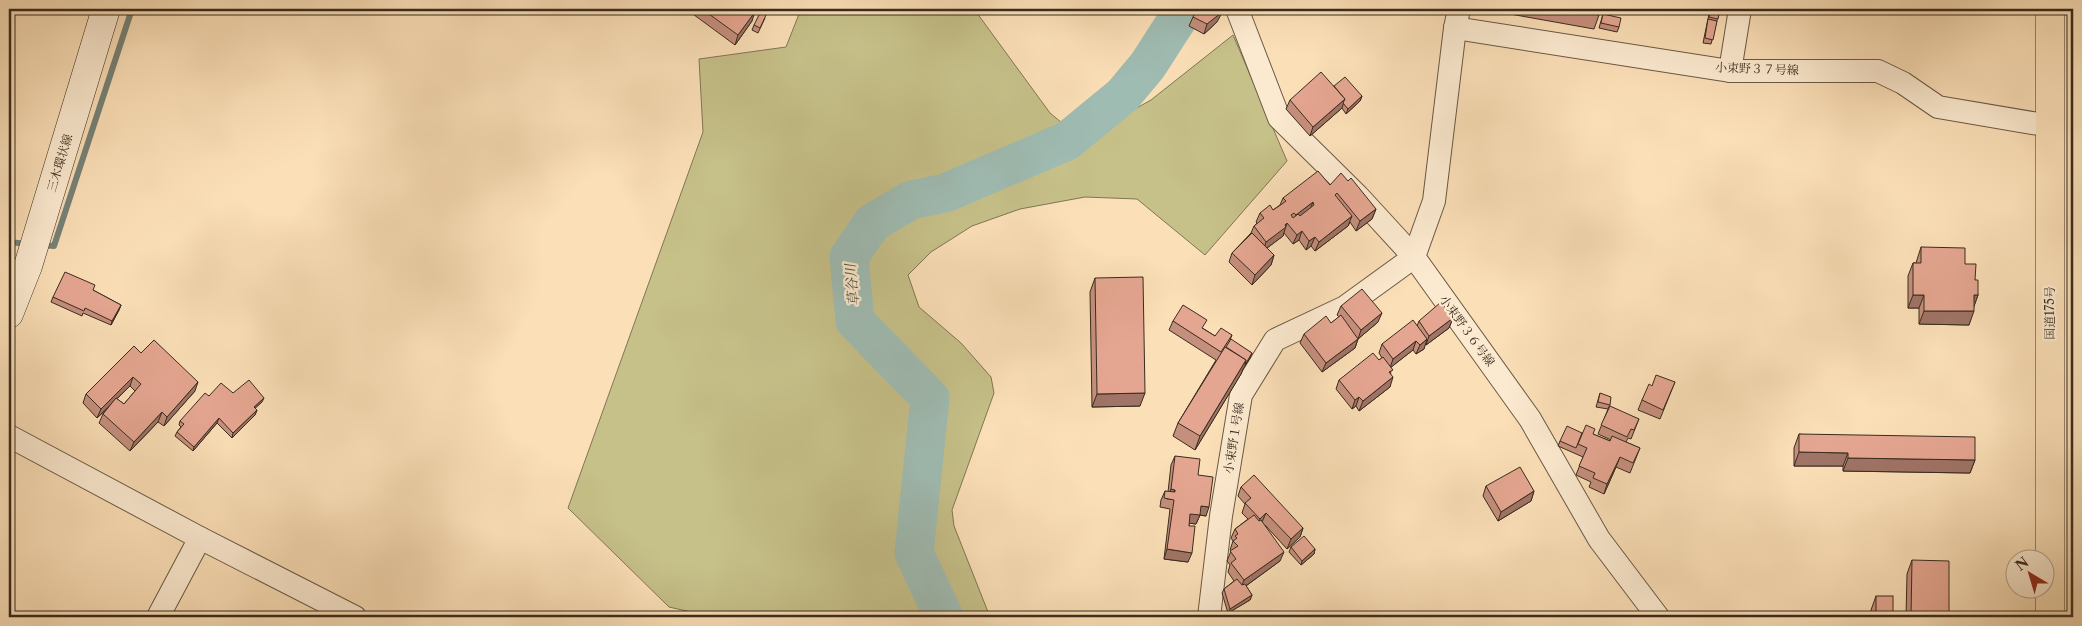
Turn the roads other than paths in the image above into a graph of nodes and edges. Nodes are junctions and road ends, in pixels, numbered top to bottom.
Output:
1 (106, 9) edge
2 (1237, 9) edge
3 (1740, 9) edge
4 (2050, 9) edge
5 (1457, 18) edge
6 (1730, 71) junction
7 (2050, 126) junction
8 (1414, 257) junction
9 (9, 314) edge
10 (9, 436) edge
11 (200, 538) junction
12 (158, 617) edge
13 (354, 617) edge
14 (1209, 617) edge
15 (1658, 617) edge
16 (2050, 617) edge

1 - 9 main road, 三木環状線
2 - 8 street, 小束野３６号線
3 - 6 street
4 - 7 highway, 国道175号
5 - 6 street, 小束野３７号線
5 - 8 street
6 - 7 street, 小束野３７号線
7 - 16 highway, 国道175号
8 - 14 street, 小束野１号線
8 - 15 street, 小束野３６号線
10 - 11 street
11 - 12 street
11 - 13 street

